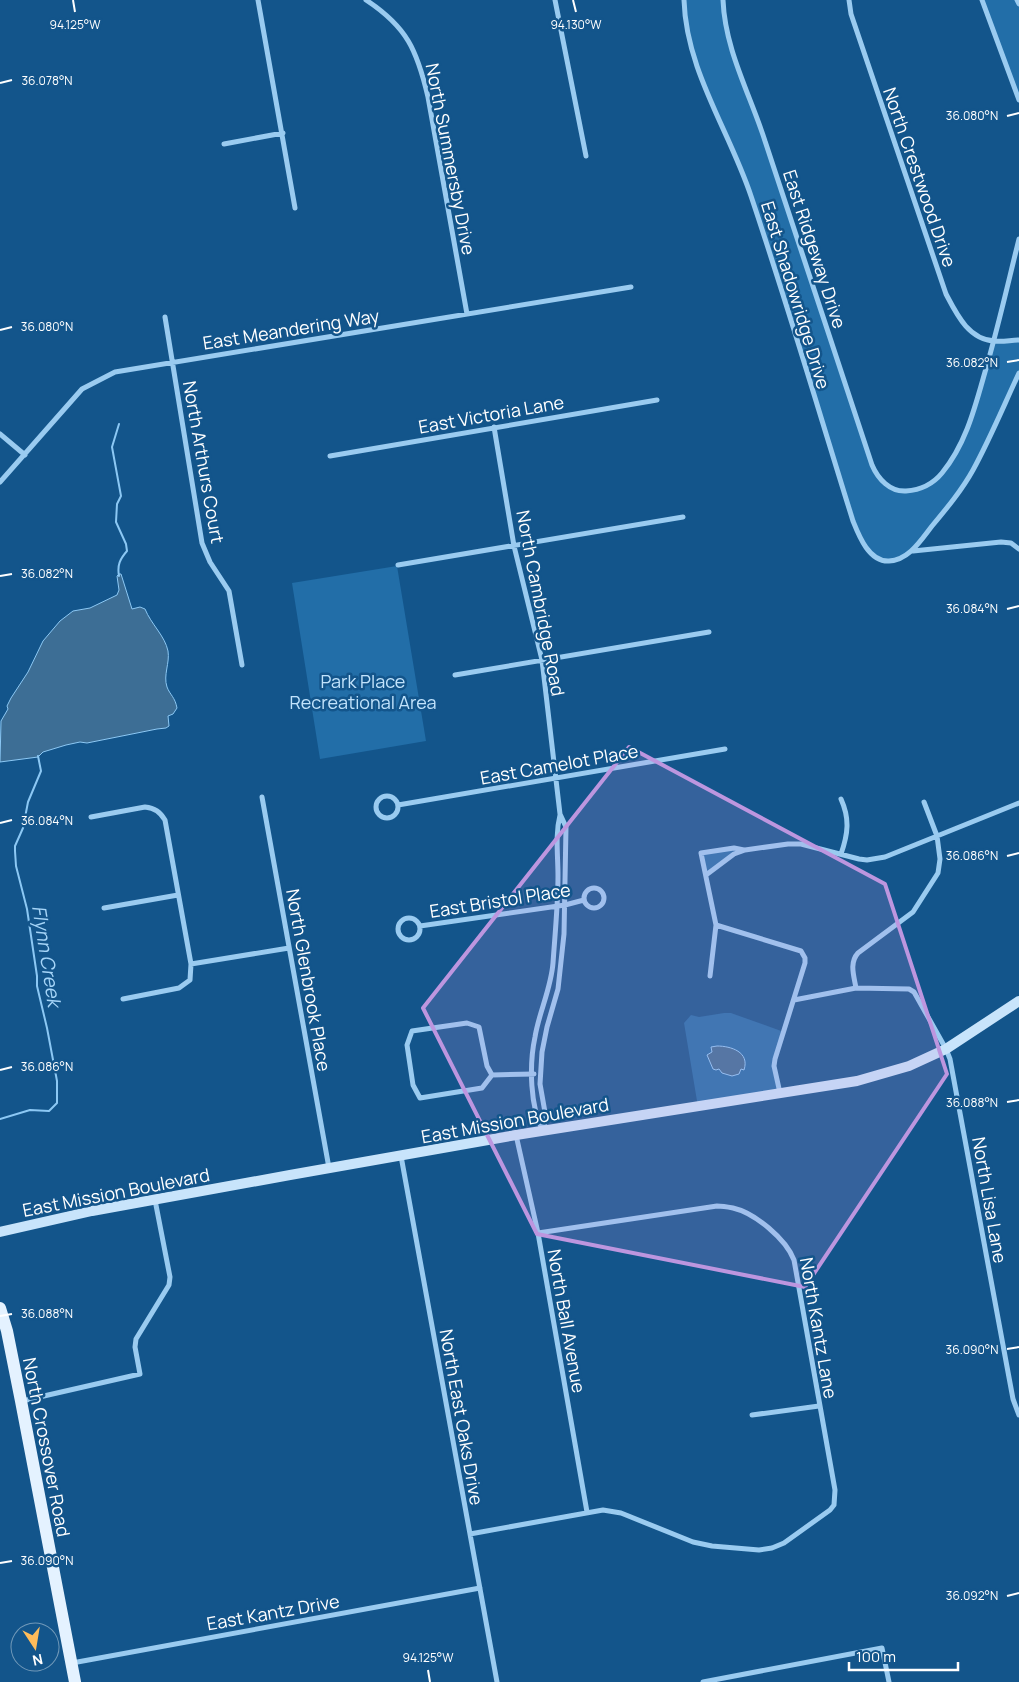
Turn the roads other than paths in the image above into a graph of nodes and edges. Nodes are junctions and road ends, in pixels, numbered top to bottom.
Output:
1 (258, 0) edge
2 (366, 0) edge
3 (555, 0) edge
4 (684, 0) edge
5 (723, 0) edge
6 (849, 0) edge
7 (982, 0) edge
8 (1016, 0) edge
9 (1019, 4) edge
10 (1019, 100) edge
11 (283, 134) junction
12 (224, 144) dead end
13 (586, 156) dead end
14 (295, 208) dead end
15 (1019, 239) edge
16 (632, 287) dead end
17 (467, 314) junction
18 (165, 317) dead end
19 (1019, 340) edge
20 (994, 341) junction
21 (172, 362) junction
22 (1019, 373) edge
23 (657, 400) dead end
24 (494, 428) junction
25 (0, 434) edge
26 (25, 455) junction
27 (330, 456) dead end
28 (0, 482) edge
29 (682, 517) dead end
30 (514, 546) junction
31 (1019, 549) edge
32 (913, 551) junction
33 (398, 565) dead end
34 (708, 632) dead end
35 (542, 660) junction
36 (242, 665) dead end
37 (455, 675) dead end
38 (725, 749) dead end
39 (557, 779) junction
40 (262, 797) dead end
41 (841, 799) dead end
42 (924, 802) dead end
43 (1019, 804) edge
44 (398, 805) junction
45 (560, 814) junction
46 (92, 817) dead end
47 (937, 836) junction
48 (745, 850) junction
49 (841, 854) junction
50 (706, 875) junction
51 (178, 895) junction
52 (584, 900) junction
53 (565, 905) junction
54 (556, 906) junction
55 (104, 908) dead end
56 (716, 925) junction
57 (420, 926) junction
58 (289, 948) junction
59 (191, 964) junction
60 (710, 976) dead end
61 (856, 988) junction
62 (123, 999) dead end
63 (794, 1000) junction
64 (1019, 1001) edge
65 (946, 1049) junction
66 (532, 1074) junction
67 (540, 1074) junction
68 (492, 1075) junction
69 (780, 1094) junction
70 (543, 1131) junction
71 (516, 1135) junction
72 (401, 1156) junction
73 (329, 1168) junction
74 (155, 1199) junction
75 (0, 1232) edge
76 (538, 1234) junction
77 (0, 1308) edge
78 (21, 1401) junction
79 (819, 1406) junction
80 (1019, 1414) edge
81 (752, 1415) dead end
82 (587, 1512) junction
83 (470, 1534) junction
84 (480, 1588) junction
85 (71, 1663) junction
86 (75, 1682) edge
87 (497, 1682) edge
88 (702, 1682) edge
89 (888, 1682) edge

1 - 11 street
2 - 17 street, North Summersby Drive
3 - 13 street
4 - 32 street, East Shadowridge Drive
5 - 20 street, East Ridgeway Drive
6 - 20 street, North Crestwood Drive
7 - 10 street
8 - 9 street
11 - 12 street
11 - 14 street
15 - 20 street
16 - 17 street, East Meandering Way
17 - 21 street, East Meandering Way
18 - 21 street, North Arthurs Court
19 - 20 street
21 - 26 street, East Meandering Way
21 - 36 street, North Arthurs Court
22 - 32 street
23 - 24 street, East Victoria Lane
24 - 27 street, East Victoria Lane
24 - 30 street, North Cambridge Road
25 - 26 street
26 - 28 street, East Meandering Way
29 - 30 street
30 - 33 street
30 - 35 street, North Cambridge Road
31 - 32 street
34 - 35 street
35 - 37 street
35 - 39 street, North Cambridge Road
38 - 39 street, East Camelot Place
39 - 44 street, East Camelot Place
39 - 45 street, North Cambridge Road
40 - 58 street, North Glenbrook Place
41 - 49 street
42 - 47 street
43 - 47 street
44 - 44 street, East Camelot Place
45 - 53 street, North Cambridge Road
45 - 54 street, North Cambridge Road
46 - 51 street
47 - 49 street
47 - 61 street
48 - 49 street
48 - 50 street
48 - 50 street
50 - 56 street
51 - 55 street
51 - 59 street
52 - 52 street, East Bristol Place
52 - 53 street, East Bristol Place
53 - 54 street, East Bristol Place
53 - 67 street, North Cambridge Road
54 - 57 street, East Bristol Place
54 - 66 street, North Cambridge Road
56 - 60 street
56 - 63 street
57 - 57 street, East Bristol Place
58 - 59 street
58 - 73 street, North Glenbrook Place
59 - 62 street
61 - 63 street
61 - 65 street, North Lisa Lane
63 - 69 street
64 - 65 main road, East Mission Boulevard
65 - 69 main road, East Mission Boulevard
65 - 80 street, North Lisa Lane
66 - 67 street
66 - 68 street
66 - 70 street, North Cambridge Road
67 - 70 street, North Cambridge Road
68 - 68 street
69 - 70 main road, East Mission Boulevard
70 - 71 main road, East Mission Boulevard
71 - 72 main road, East Mission Boulevard
71 - 76 street, North Ball Avenue
72 - 73 main road, East Mission Boulevard
72 - 83 street, North East Oaks Drive
73 - 74 main road, East Mission Boulevard
74 - 75 main road, East Mission Boulevard
74 - 78 street
76 - 79 street, North Kantz Lane
76 - 82 street, North Ball Avenue
77 - 78 main road, North Crossover Road
78 - 85 main road, North Crossover Road
79 - 81 street
79 - 82 street, North Kantz Lane
82 - 83 street
83 - 84 street, North East Oaks Drive
84 - 85 street, East Kantz Drive
84 - 87 street, North East Oaks Drive
85 - 86 main road, North Crossover Road
88 - 89 street

